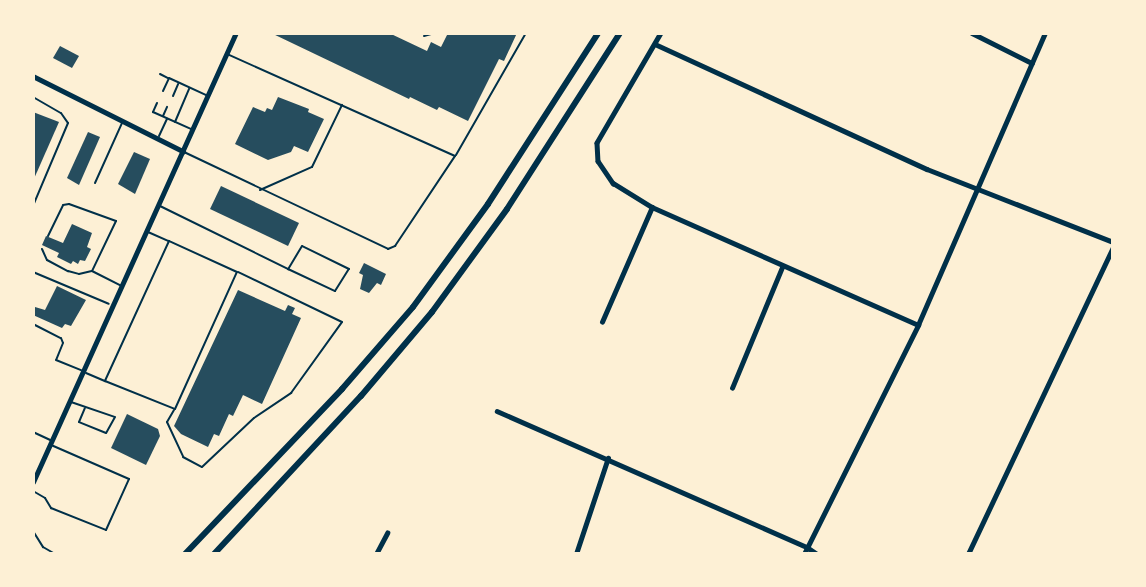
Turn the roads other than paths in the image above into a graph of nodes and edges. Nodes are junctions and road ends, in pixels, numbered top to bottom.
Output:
1 (236, 33) edge
2 (435, 33) edge
3 (527, 33) edge
4 (598, 33) edge
5 (620, 33) edge
6 (661, 33) edge
7 (972, 33) edge
8 (1045, 33) edge
9 (424, 36) dead end
10 (655, 44) junction
11 (226, 54) junction
12 (1032, 63) junction
13 (160, 74) dead end
14 (33, 76) edge
15 (169, 78) junction
16 (179, 83) junction
17 (190, 88) junction
18 (163, 91) dead end
19 (173, 96) dead end
20 (208, 96) junction
21 (33, 97) edge
22 (157, 103) dead end
23 (343, 104) junction
24 (167, 107) dead end
25 (163, 116) junction
26 (167, 118) junction
27 (175, 121) junction
28 (123, 122) junction
29 (193, 130) junction
30 (158, 139) junction
31 (184, 152) junction
32 (455, 156) junction
33 (95, 183) dead end
34 (260, 190) junction
35 (977, 190) junction
36 (159, 205) junction
37 (33, 206) edge
38 (652, 207) junction
39 (147, 231) junction
40 (48, 236) dead end
41 (169, 241) junction
42 (1113, 245) edge
43 (42, 249) dead end
44 (782, 267) junction
45 (288, 269) junction
46 (92, 271) junction
47 (33, 272) edge
48 (237, 272) junction
49 (122, 286) junction
50 (113, 306) junction
51 (602, 322) dead end
52 (33, 324) edge
53 (918, 325) junction
54 (83, 371) junction
55 (105, 381) junction
56 (732, 388) dead end
57 (68, 401) junction
58 (85, 408) junction
59 (175, 409) junction
60 (497, 411) dead end
61 (33, 432) edge
62 (49, 442) junction
63 (608, 458) junction
64 (33, 482) edge
65 (33, 491) edge
66 (33, 531) edge
67 (387, 533) dead end
68 (807, 547) junction
69 (55, 554) edge
70 (186, 554) edge
71 (214, 554) edge
72 (376, 554) edge
73 (576, 554) edge
74 (804, 554) edge
75 (817, 554) edge
76 (968, 554) edge

1 - 11 street
2 - 9 lane
3 - 32 lane
4 - 70 main road
5 - 71 main road
6 - 10 street
7 - 12 street
8 - 12 street
10 - 35 street
10 - 38 street
11 - 20 street
11 - 23 lane
12 - 35 street
13 - 15 lane
14 - 28 street
15 - 16 lane
15 - 18 lane
16 - 17 lane
16 - 19 lane
17 - 20 lane
17 - 27 lane
20 - 29 street
21 - 37 lane
22 - 25 lane
23 - 32 lane
23 - 34 lane
24 - 25 lane
25 - 26 lane
26 - 27 lane
26 - 30 lane
27 - 29 lane
28 - 30 street
28 - 33 lane
29 - 31 street
30 - 31 street
31 - 34 lane
31 - 36 street
32 - 34 lane
35 - 42 street
35 - 53 street
36 - 39 street
36 - 45 lane
38 - 44 street
38 - 51 street
39 - 41 lane
39 - 49 street
40 - 46 lane
41 - 48 lane
41 - 55 lane
42 - 76 street
43 - 46 lane
44 - 53 street
44 - 56 street
45 - 45 lane
46 - 49 lane
47 - 50 lane
48 - 59 lane
48 - 59 lane
49 - 50 street
50 - 54 street
52 - 54 lane
53 - 68 street
54 - 55 lane
54 - 57 street
55 - 59 lane
57 - 58 lane
57 - 62 street
58 - 58 lane
60 - 63 street
61 - 62 lane
62 - 64 street
62 - 65 lane
63 - 68 street
63 - 73 street
66 - 69 lane
67 - 72 street
68 - 74 street
68 - 75 street

